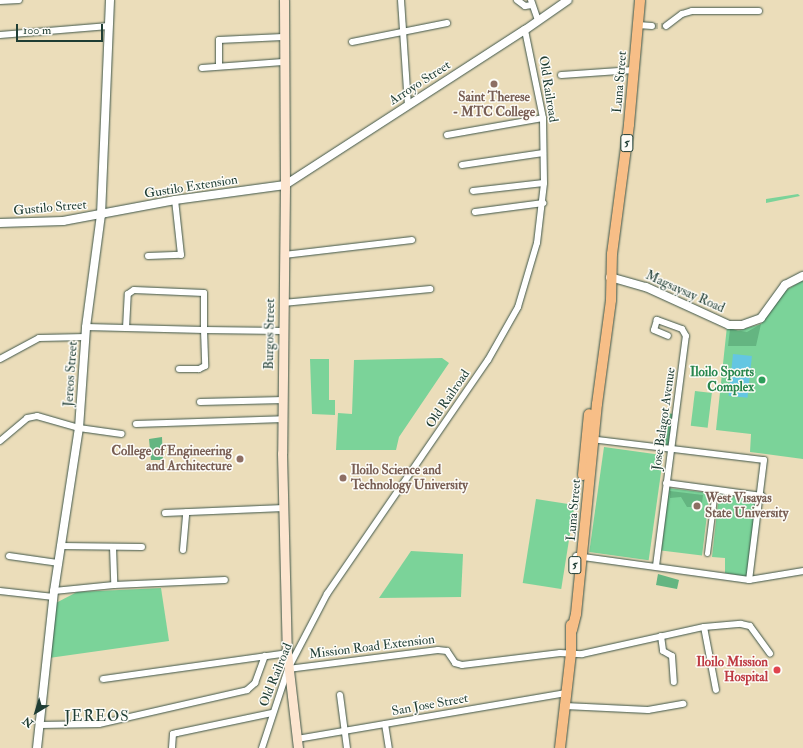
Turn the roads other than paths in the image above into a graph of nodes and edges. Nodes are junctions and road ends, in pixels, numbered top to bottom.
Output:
1 (19, 0) edge
2 (110, 0) edge
3 (284, 0) edge
4 (401, 0) edge
5 (517, 0) edge
6 (568, 0) edge
7 (640, 0) edge
8 (0, 1) edge
9 (532, 2) edge
10 (760, 11) dead end
11 (538, 20) junction
12 (447, 23) dead end
13 (638, 25) junction
14 (109, 26) junction
15 (652, 26) tunnel mouth
16 (666, 26) tunnel mouth
17 (403, 30) junction
18 (525, 30) junction
19 (0, 35) edge
20 (283, 37) junction
21 (352, 42) dead end
22 (283, 62) junction
23 (219, 66) junction
24 (202, 68) dead end
25 (634, 70) junction
26 (561, 75) dead end
27 (408, 105) junction
28 (543, 118) junction
29 (448, 134) dead end
30 (544, 153) junction
31 (462, 165) dead end
32 (544, 183) junction
33 (285, 185) junction
34 (473, 191) dead end
35 (175, 200) junction
36 (543, 204) junction
37 (476, 212) dead end
38 (101, 215) junction
39 (0, 223) edge
40 (412, 240) dead end
41 (148, 256) dead end
42 (284, 256) junction
43 (803, 276) edge
44 (610, 281) junction
45 (430, 289) dead end
46 (283, 303) junction
47 (86, 327) junction
48 (126, 328) junction
49 (204, 330) junction
50 (282, 331) junction
51 (668, 336) dead end
52 (86, 337) junction
53 (0, 359) edge
54 (179, 369) dead end
55 (284, 400) junction
56 (200, 402) dead end
57 (283, 419) junction
58 (136, 424) dead end
59 (79, 428) junction
60 (122, 434) dead end
61 (590, 439) junction
62 (0, 441) edge
63 (672, 449) junction
64 (666, 483) junction
65 (715, 490) junction
66 (762, 496) junction
67 (284, 508) junction
68 (186, 512) junction
69 (165, 513) dead end
70 (61, 546) junction
71 (113, 547) junction
72 (142, 547) dead end
73 (183, 550) dead end
74 (707, 553) dead end
75 (9, 556) dead end
76 (579, 556) junction
77 (58, 563) junction
78 (656, 566) junction
79 (803, 571) edge
80 (225, 580) dead end
81 (749, 580) junction
82 (114, 585) junction
83 (0, 591) edge
84 (54, 594) junction
85 (704, 627) junction
86 (661, 636) junction
87 (287, 654) junction
88 (571, 654) junction
89 (770, 654) dead end
90 (265, 656) junction
91 (288, 669) junction
92 (103, 679) dead end
93 (674, 682) dead end
94 (716, 690) dead end
95 (566, 693) junction
96 (340, 695) dead end
97 (683, 704) dead end
98 (565, 706) junction
99 (272, 713) junction
100 (385, 724) junction
101 (40, 725) junction
102 (344, 731) junction
103 (298, 743) edge
104 (37, 748) edge
105 (172, 748) edge
106 (262, 748) edge
107 (347, 748) edge
108 (389, 748) edge
109 (560, 748) edge

1 - 8 street
2 - 14 street, Jereos Street
3 - 20 main road, Burgos Street
4 - 17 street
5 - 9 street
6 - 11 street, Arroyo Street
7 - 13 main road, Luna Street / 5
9 - 11 street
10 - 16 street
11 - 18 street, Arroyo Street
12 - 17 street
13 - 15 street
13 - 25 main road, Luna Street / 5
14 - 19 street
14 - 38 street, Jereos Street
17 - 21 street
17 - 27 street
18 - 27 street, Arroyo Street
18 - 28 street, Old Railroad
20 - 22 main road, Burgos Street
20 - 23 street
22 - 23 street
22 - 33 main road, Burgos Street
23 - 24 street
25 - 26 street
25 - 44 main road, Luna Street / 5
27 - 33 street, Arroyo Street
28 - 29 street
28 - 30 street, Old Railroad
30 - 31 street
30 - 32 street, Old Railroad
32 - 34 street
32 - 36 street, Old Railroad
33 - 35 street, Gustilo Extension
33 - 42 main road, Burgos Street
35 - 38 street, Gustilo Extension
35 - 41 street
36 - 37 street
36 - 91 street, Old Railroad
38 - 39 street, Gustilo Street
38 - 47 street, Jereos Street
40 - 42 street
42 - 46 main road, Burgos Street
43 - 44 street, Magsaysay Road
44 - 61 main road, Luna Street / 5
45 - 46 street
46 - 50 main road, Burgos Street
47 - 48 street
47 - 52 street, Jereos Street
48 - 49 street
48 - 49 street
49 - 50 street
49 - 54 street
50 - 55 main road, Burgos Street
51 - 63 street, Jose Balagot Avenue
52 - 53 street
52 - 59 street, Jereos Street
55 - 56 street
55 - 57 main road, Burgos Street
57 - 58 street
57 - 67 main road, Burgos Street
59 - 60 street
59 - 62 street
59 - 70 street, Jereos Street
61 - 63 street
61 - 76 main road, Luna Street / 5
63 - 64 street, Jose Balagot Avenue
63 - 66 street
64 - 65 street
64 - 78 street, Jose Balagot Avenue
65 - 66 street
65 - 74 street
66 - 81 street
67 - 68 street
67 - 87 main road, Burgos Street
68 - 69 street
68 - 73 street
70 - 71 street
70 - 77 street, Jereos Street
71 - 72 street
71 - 82 street
75 - 77 street
76 - 78 street
76 - 88 main road, Luna Street / 5
77 - 84 street, Jereos Street
78 - 81 street
79 - 81 street
80 - 82 street
82 - 84 street
83 - 84 street
84 - 101 street, Jereos Street
85 - 86 street, Mission Road Extension
85 - 89 street, Mission Road Extension
85 - 94 street
86 - 88 street, Mission Road Extension
86 - 93 street
87 - 90 street
87 - 91 main road, Burgos Street
88 - 91 street, Mission Road Extension
88 - 95 main road, 5
90 - 92 street
90 - 101 street
91 - 99 street, Old Railroad
91 - 103 main road, Burgos Street
95 - 98 main road, 5
95 - 100 street, San Jose Street
96 - 102 street
97 - 98 street
98 - 109 main road, 5
99 - 105 street
99 - 106 street, Old Railroad
100 - 102 street, San Jose Street
100 - 108 street
101 - 104 street, Jereos Street
102 - 103 street, San Jose Street
102 - 107 street

